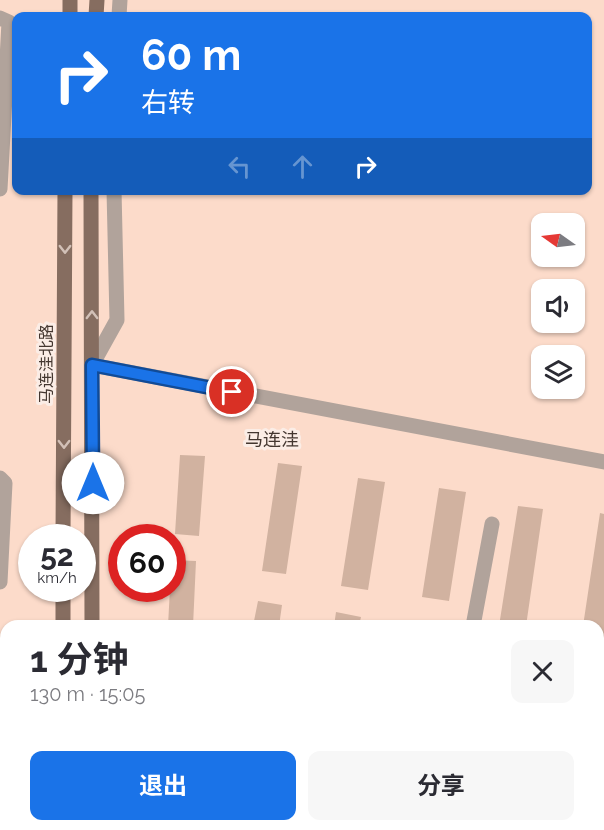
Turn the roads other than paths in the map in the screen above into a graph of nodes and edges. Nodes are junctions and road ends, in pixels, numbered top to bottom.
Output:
1 (0, 18) edge
2 (0, 189) edge
3 (65, 195) edge
4 (91, 195) edge
5 (114, 195) edge
6 (92, 365) junction
7 (604, 462) edge
8 (0, 478) edge
9 (63, 524) edge
10 (492, 524) dead end
11 (0, 582) edge
12 (63, 602) edge
13 (63, 620) edge
14 (92, 620) edge
15 (474, 620) edge

1 - 2 street
3 -> 9 main road, 马连洼北路
6 -> 4 main road
5 - 6 street
6 - 7 street
6 - 14 main road
8 - 11 street
10 - 15 street
12 - 13 main road

